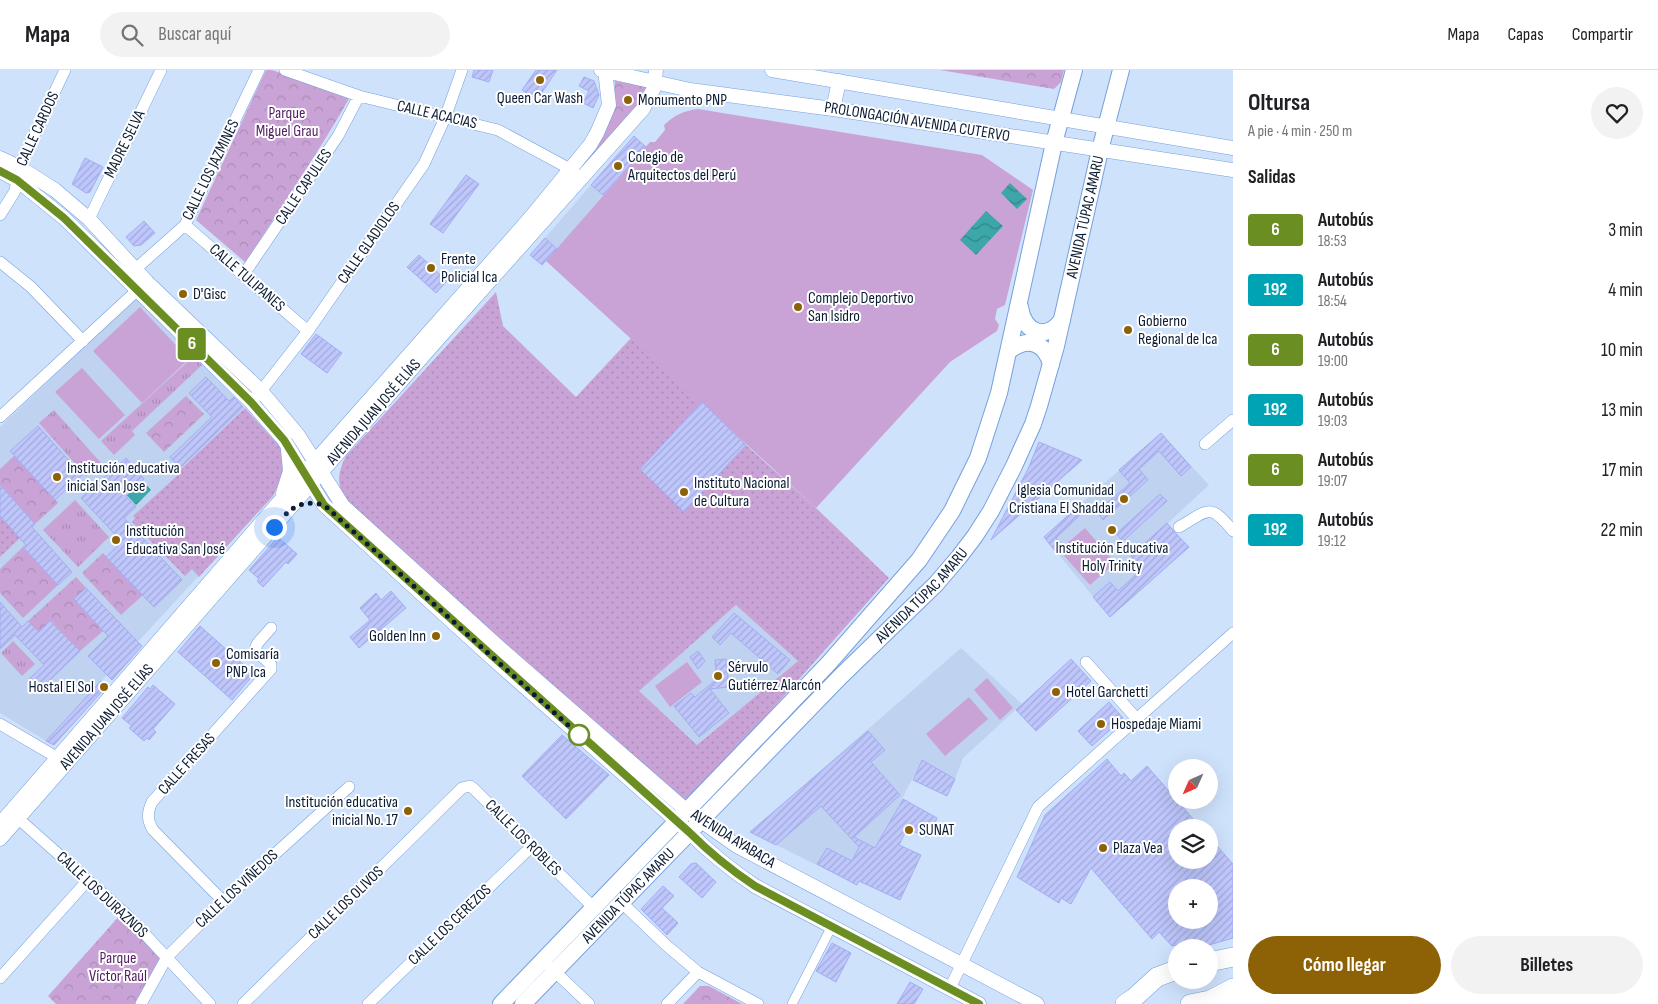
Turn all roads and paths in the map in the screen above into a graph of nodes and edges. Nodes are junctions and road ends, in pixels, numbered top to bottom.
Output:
1 (65, 70) edge
2 (161, 70) edge
3 (259, 70) edge
4 (285, 70) edge
5 (462, 70) edge
6 (604, 70) edge
7 (772, 70) edge
8 (1074, 70) edge
9 (1121, 70) edge
10 (656, 76) edge
11 (838, 81) junction
12 (359, 96) junction
13 (834, 109) junction
14 (445, 118) junction
15 (1061, 119) junction
16 (1107, 127) junction
17 (1054, 143) junction
18 (1233, 148) edge
19 (1100, 150) junction
20 (0, 158) edge
21 (570, 169) junction
22 (1233, 170) edge
23 (0, 171) edge
24 (18, 173) junction
25 (580, 179) junction
26 (0, 216) edge
27 (89, 219) junction
28 (185, 225) junction
29 (0, 262) edge
30 (136, 269) junction
31 (244, 274) junction
32 (125, 279) junction
33 (142, 286) junction
34 (1020, 307) junction
35 (1062, 320) junction
36 (308, 331) junction
37 (83, 341) junction
38 (1010, 350) junction
39 (1051, 364) junction
40 (261, 391) junction
41 (251, 402) junction
42 (0, 417) edge
43 (1233, 420) edge
44 (339, 434) junction
45 (298, 435) junction
46 (284, 440) junction
47 (1205, 444) dead end
48 (342, 450) junction
49 (319, 467) junction
50 (308, 479) junction
51 (324, 505) junction
52 (343, 506) junction
53 (282, 507) junction
54 (1180, 527) dead end
55 (1233, 531) edge
56 (272, 628) dead end
57 (1233, 633) edge
58 (1086, 662) dead end
59 (828, 664) junction
60 (841, 676) junction
61 (1136, 718) junction
62 (0, 724) edge
63 (62, 761) junction
64 (349, 787) dead end
65 (449, 802) joint
66 (15, 815) junction
67 (682, 816) junction
68 (0, 824) edge
69 (695, 827) junction
70 (0, 839) edge
71 (531, 846) junction
72 (88, 880) junction
73 (223, 901) junction
74 (622, 903) junction
75 (594, 908) junction
76 (832, 926) junction
77 (167, 957) junction
78 (1233, 957) edge
79 (1218, 960) edge
80 (961, 964) junction
81 (549, 966) junction
82 (698, 972) junction
83 (1168, 973) edge
84 (0, 978) edge
85 (950, 988) junction
86 (1233, 988) edge
87 (1210, 1000) junction
88 (141, 1004) edge
89 (210, 1004) edge
90 (243, 1004) edge
91 (368, 1004) edge
92 (501, 1004) edge
93 (523, 1004) edge
94 (589, 1004) edge
95 (667, 1004) edge
96 (758, 1004) edge
97 (792, 1004) edge
98 (979, 1004) edge
99 (1037, 1004) edge
100 (1125, 1004) edge
101 (1190, 1004) edge
102 (1229, 1004) edge

1 - 24 street, CALLE CARDOS
2 - 27 street, MADRE SELVA
3 - 28 street, CALLE LOS JAZMINES
4 - 12 street, CALLE ACACIAS
5 - 14 street, CALLE GLADIOLOS
6 - 10 street, PROLONGACIÓN AVENIDA CUTERVO
6 - 21 street, AVENIDA JUAN JOSÉ ELÍAS
7 - 11 street, PROLONGACIÓN AVENIDA CUTERVO
8 - 15 main road, AVENIDA TÚPAC AMARU
9 - 16 main road, AVENIDA TÚPAC AMARU
10 - 13 street, PROLONGACIÓN AVENIDA CUTERVO
10 - 25 street, AVENIDA JUAN JOSÉ ELÍAS
11 - 13 street
11 - 15 street, PROLONGACIÓN AVENIDA CUTERVO
12 - 14 street, CALLE ACACIAS
12 - 31 street, CALLE CAPULIES
13 - 17 street, PROLONGACIÓN AVENIDA CUTERVO
14 - 21 street, CALLE ACACIAS
14 - 36 street, CALLE GLADIOLOS
15 - 16 street, PROLONGACIÓN AVENIDA CUTERVO
15 - 17 main road, AVENIDA TÚPAC AMARU
16 - 18 street, PROLONGACIÓN AVENIDA CUTERVO
16 - 19 main road, AVENIDA TÚPAC AMARU
17 - 19 street, PROLONGACIÓN AVENIDA CUTERVO
17 - 34 main road, AVENIDA TÚPAC AMARU
19 - 22 street, PROLONGACIÓN AVENIDA CUTERVO
19 - 35 main road, AVENIDA TÚPAC AMARU
20 - 24 street, AVENIDA AYABACA
21 - 25 street, CALLE ACACIAS
21 - 44 street, AVENIDA JUAN JOSÉ ELÍAS
23 - 24 street, AVENIDA AYABACA
24 - 26 street, CALLE CARDOS
24 - 27 street, AVENIDA AYABACA
24 - 32 street, AVENIDA AYABACA
25 - 48 street, AVENIDA JUAN JOSÉ ELÍAS
27 - 30 street, AVENIDA AYABACA
28 - 30 street, CALLE LOS JAZMINES
28 - 31 street, CALLE TULIPANES
29 - 37 street
30 - 32 street, CALLE LOS JAZMINES
30 - 33 street, AVENIDA AYABACA
31 - 36 street, CALLE TULIPANES
32 - 33 street, AVENIDA AYABACA
33 - 37 street
33 - 40 street, AVENIDA AYABACA
33 - 41 street, AVENIDA AYABACA
34 - 35 main road
34 - 38 main road, AVENIDA TÚPAC AMARU
35 - 39 main road, AVENIDA TÚPAC AMARU
36 - 40 street, CALLE GLADIOLOS
37 - 42 street
38 - 39 main road
38 - 59 main road, AVENIDA TÚPAC AMARU
39 - 60 main road, AVENIDA TÚPAC AMARU
40 - 41 street, CALLE GLADIOLOS
40 - 45 street, AVENIDA AYABACA
41 - 46 street, AVENIDA AYABACA
43 - 47 street
44 - 45 street
44 - 49 street, AVENIDA JUAN JOSÉ ELÍAS
45 - 49 street, AVENIDA AYABACA
46 - 50 street, AVENIDA AYABACA
46 - 53 street
48 - 49 street, AVENIDA JUAN JOSÉ ELÍAS
48 - 52 street
49 - 50 street, AVENIDA JUAN JOSÉ ELÍAS
49 - 52 street, AVENIDA AYABACA
50 - 51 street, AVENIDA AYABACA
50 - 53 street, AVENIDA JUAN JOSÉ ELÍAS
51 - 53 street
51 - 67 street, AVENIDA AYABACA
52 - 67 street, AVENIDA AYABACA
53 - 63 street, AVENIDA JUAN JOSÉ ELÍAS
54 - 55 street
56 - 73 street, CALLE FRESAS
57 - 61 street
58 - 61 street
59 - 60 main road
59 - 67 main road, AVENIDA TÚPAC AMARU
60 - 69 main road, AVENIDA TÚPAC AMARU
61 - 80 street
62 - 63 street
63 - 66 street, AVENIDA JUAN JOSÉ ELÍAS
64 - 73 street, CALLE LOS VIÑEDOS
65 - 71 street, CALLE LOS ROBLES
65 - 90 street, CALLE LOS OLIVOS
66 - 68 street, AVENIDA JUAN JOSÉ ELÍAS
66 - 70 street, AVENIDA JUAN JOSÉ ELÍAS
66 - 72 street, CALLE LOS DURAZNOS
67 - 69 street, AVENIDA AYABACA
67 - 75 main road, AVENIDA TÚPAC AMARU
69 - 74 main road, AVENIDA TÚPAC AMARU
69 - 76 street, AVENIDA AYABACA
69 - 80 street, AVENIDA AYABACA
71 - 75 street, CALLE LOS ROBLES
71 - 91 street, CALLE LOS CEREZOS
72 - 77 street, CALLE LOS DURAZNOS
72 - 84 street
73 - 77 street, CALLE LOS VIÑEDOS
74 - 81 main road, AVENIDA TÚPAC AMARU
74 - 82 street
75 - 81 main road, AVENIDA TÚPAC AMARU
76 - 85 street, AVENIDA AYABACA
76 - 97 street
77 - 88 street, CALLE LOS VIÑEDOS
77 - 89 street, CALLE LOS DURAZNOS
78 - 79 highway
80 - 85 street
80 - 99 street, AVENIDA AYABACA
81 - 92 main road, AVENIDA TÚPAC AMARU
81 - 93 main road, AVENIDA TÚPAC AMARU
81 - 94 street
82 - 95 street
82 - 96 street
83 - 100 highway
85 - 98 street, AVENIDA AYABACA
86 - 87 highway
87 - 101 highway
87 - 102 highway

